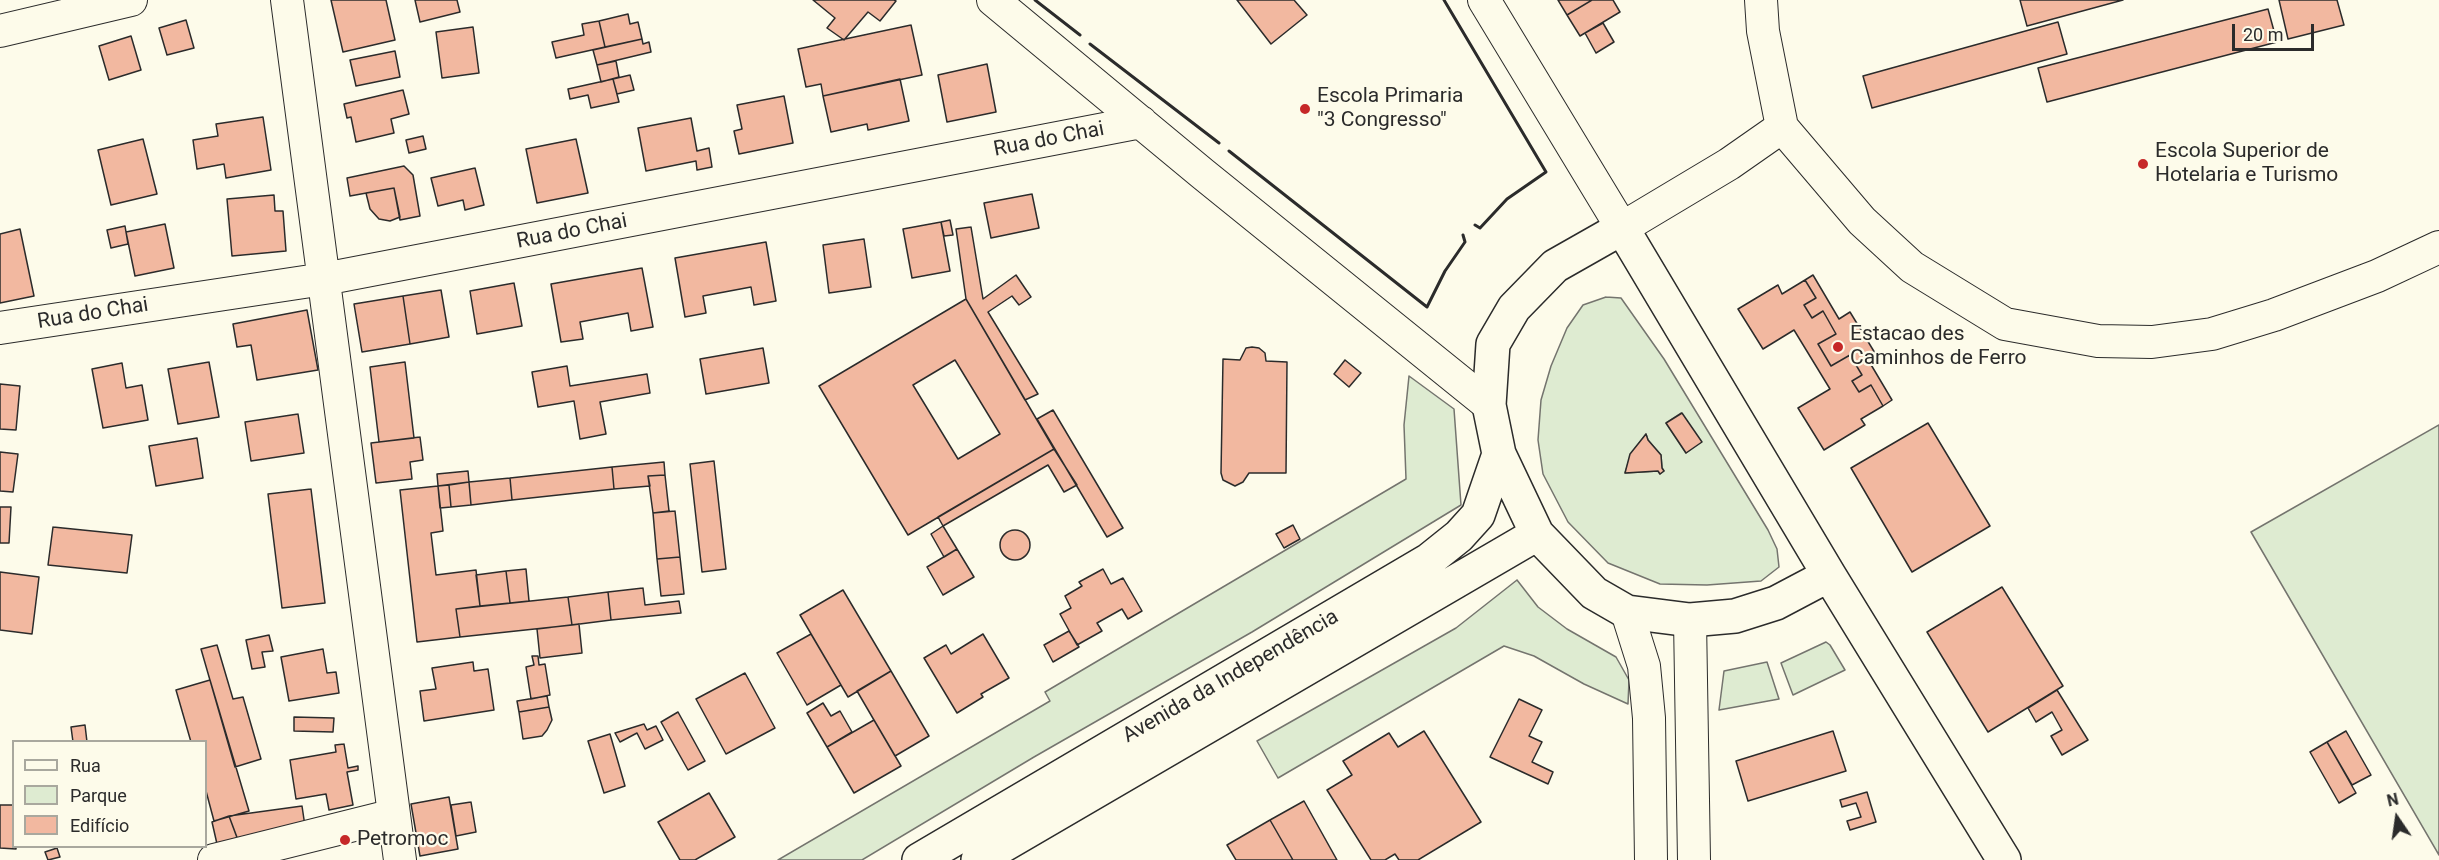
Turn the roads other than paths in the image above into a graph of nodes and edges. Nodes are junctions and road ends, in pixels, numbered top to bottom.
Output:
1 (131, 0) edge
2 (287, 0) edge
3 (993, 0) edge
4 (1484, 0) edge
5 (1761, 0) edge
6 (0, 31) edge
7 (1141, 122) junction
8 (1782, 127) junction
9 (1622, 228) junction
10 (2439, 247) edge
11 (324, 279) junction
12 (0, 328) edge
13 (1489, 405) junction
14 (1500, 454) junction
15 (1537, 534) junction
16 (1829, 575) junction
17 (1627, 612) junction
18 (1690, 620) junction
19 (394, 815) junction
20 (214, 860) edge
21 (400, 860) edge
22 (919, 860) edge
23 (978, 860) edge
24 (1651, 860) edge
25 (1694, 860) edge
26 (2004, 860) edge

1 - 6 street
2 - 11 street
3 - 7 street
4 - 9 street
5 - 8 street
7 - 11 street, Rua do Chai
7 - 13 street
8 - 9 street
8 - 10 street
9 - 13 main road
9 - 16 main road
11 - 12 street, Rua do Chai
11 - 19 street
13 - 14 main road
14 - 15 main road
14 - 22 main road, Avenida da Independência
15 - 17 main road
15 - 23 main road, Avenida da Independência
16 - 18 main road
16 - 26 main road
17 - 18 main road
17 - 24 street
18 - 25 street
19 - 20 street
19 - 21 street

